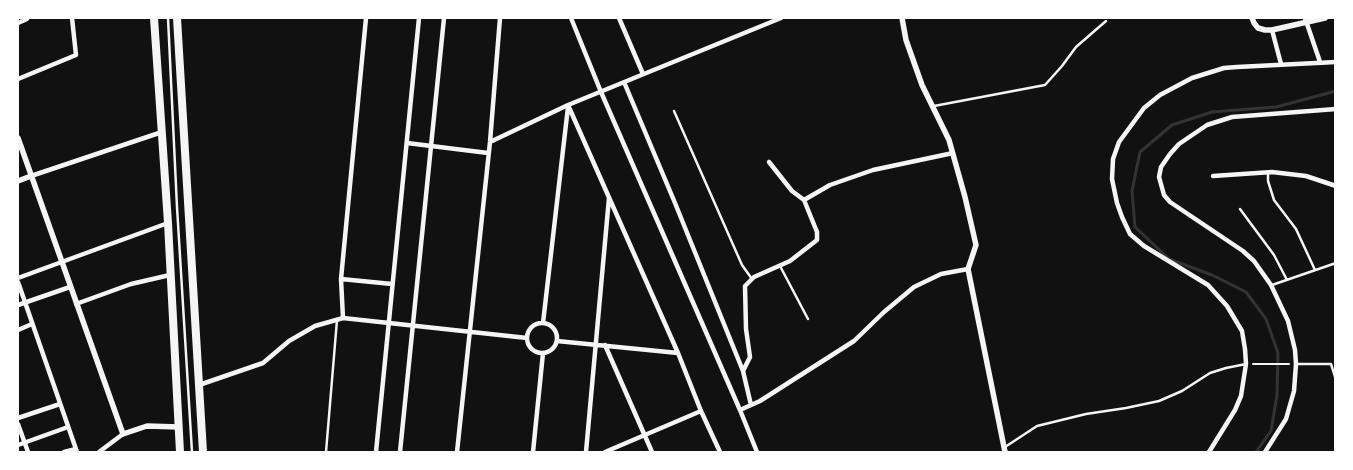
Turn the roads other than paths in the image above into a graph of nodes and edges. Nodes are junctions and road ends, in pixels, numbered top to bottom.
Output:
1 (27, 18) edge
2 (72, 18) edge
3 (154, 18) edge
4 (168, 18) edge
5 (177, 18) edge
6 (366, 18) edge
7 (419, 18) edge
8 (444, 18) edge
9 (500, 18) edge
10 (571, 18) edge
11 (619, 18) edge
12 (781, 18) edge
13 (902, 18) edge
14 (1252, 18) edge
15 (1325, 18) edge
16 (768, 20) edge
17 (1305, 20) edge
18 (1106, 21) dead end
19 (18, 23) edge
20 (1272, 30) junction
21 (1320, 62) junction
22 (1336, 62) edge
23 (1281, 64) junction
24 (643, 74) junction
25 (18, 79) edge
26 (624, 82) junction
27 (600, 92) junction
28 (568, 105) junction
29 (932, 107) junction
30 (1336, 110) edge
31 (674, 111) dead end
32 (162, 132) junction
33 (18, 138) edge
34 (490, 142) junction
35 (407, 143) junction
36 (431, 147) junction
37 (488, 153) junction
38 (953, 153) junction
39 (769, 162) dead end
40 (1268, 172) junction
41 (31, 176) junction
42 (1212, 176) dead end
43 (18, 181) edge
44 (1336, 186) edge
45 (609, 196) junction
46 (804, 200) junction
47 (1240, 209) dead end
48 (168, 223) junction
49 (61, 263) junction
50 (1336, 263) edge
51 (780, 266) junction
52 (968, 268) junction
53 (1315, 270) junction
54 (170, 275) junction
55 (340, 279) junction
56 (752, 279) junction
57 (18, 280) edge
58 (1287, 280) junction
59 (392, 284) junction
60 (1271, 285) junction
61 (70, 287) junction
62 (25, 303) junction
63 (76, 304) junction
64 (18, 306) edge
65 (343, 318) junction
66 (808, 319) dead end
67 (337, 320) junction
68 (389, 323) junction
69 (543, 323) junction
70 (32, 324) junction
71 (414, 327) junction
72 (18, 330) edge
73 (470, 332) junction
74 (527, 338) junction
75 (557, 341) junction
76 (597, 344) junction
77 (605, 345) junction
78 (678, 352) junction
79 (543, 353) junction
80 (1246, 364) junction
81 (1296, 364) junction
82 (742, 371) junction
83 (1336, 380) edge
84 (198, 385) junction
85 (60, 404) junction
86 (751, 405) junction
87 (740, 410) junction
88 (701, 411) junction
89 (18, 418) edge
90 (18, 424) edge
91 (68, 427) junction
92 (179, 427) junction
93 (122, 434) junction
94 (645, 435) junction
95 (24, 442) junction
96 (18, 445) edge
97 (1004, 450) edge
98 (76, 451) edge
99 (28, 452) edge
100 (64, 452) edge
101 (99, 452) edge
102 (180, 452) edge
103 (192, 452) edge
104 (203, 452) edge
105 (326, 452) edge
106 (376, 452) edge
107 (400, 452) edge
108 (458, 452) edge
109 (533, 452) edge
110 (586, 452) edge
111 (605, 452) edge
112 (652, 452) edge
113 (720, 452) edge
114 (757, 452) edge
115 (1209, 452) edge
116 (1265, 452) edge

1 - 19 street
2 - 25 street
3 - 32 main road
4 - 103 lane
5 - 84 main road
6 - 55 street
7 - 35 street
8 - 36 street
9 - 34 street
10 - 27 street
11 - 24 street
12 - 16 street
13 - 29 street
14 - 20 street
15 - 17 street
16 - 24 street
17 - 20 street
17 - 21 street
18 - 29 lane
20 - 23 street
21 - 22 street
21 - 23 street
23 - 80 street
24 - 26 street
26 - 27 street
26 - 82 street
27 - 28 street
27 - 87 street
28 - 34 street
28 - 45 street
28 - 69 street
29 - 38 street
30 - 60 street
31 - 56 lane
32 - 41 street
32 - 48 main road
33 - 41 street
34 - 37 street
35 - 36 street
35 - 59 street
36 - 37 street
36 - 71 street
37 - 73 street
38 - 46 street
38 - 52 street
39 - 46 street
40 - 42 street
40 - 44 street
40 - 53 lane
41 - 43 street
41 - 49 street
45 - 76 street
45 - 78 street
46 - 51 street
47 - 58 lane
48 - 49 street
48 - 54 main road
49 - 57 street
49 - 61 street
50 - 53 lane
51 - 56 street
51 - 66 lane
52 - 86 street
52 - 97 street
53 - 58 lane
54 - 63 street
54 - 92 main road
55 - 59 street
55 - 65 street
56 - 82 street
57 - 62 street
58 - 60 lane
59 - 68 street
60 - 81 street
61 - 62 street
61 - 63 street
62 - 64 street
62 - 70 street
63 - 93 street
65 - 67 street
65 - 68 street
67 - 84 street
67 - 105 lane
68 - 71 street
68 - 106 street
69 - 74 street
69 - 75 street
70 - 72 street
70 - 85 street
71 - 73 street
71 - 107 street
73 - 74 street
73 - 108 street
74 - 79 street
75 - 76 street
75 - 79 street
76 - 77 street
76 - 110 street
77 - 78 street
77 - 94 street
78 - 88 street
79 - 109 street
80 - 97 lane
80 - 115 street
81 - 83 lane
81 - 116 street
82 - 86 street
84 - 104 main road
85 - 89 street
85 - 91 street
86 - 87 street
87 - 114 street
88 - 94 street
88 - 113 street
90 - 95 street
91 - 95 street
91 - 98 street
92 - 93 street
92 - 102 main road
93 - 101 street
94 - 111 street
94 - 112 street
95 - 96 street
95 - 99 street
98 - 100 street

